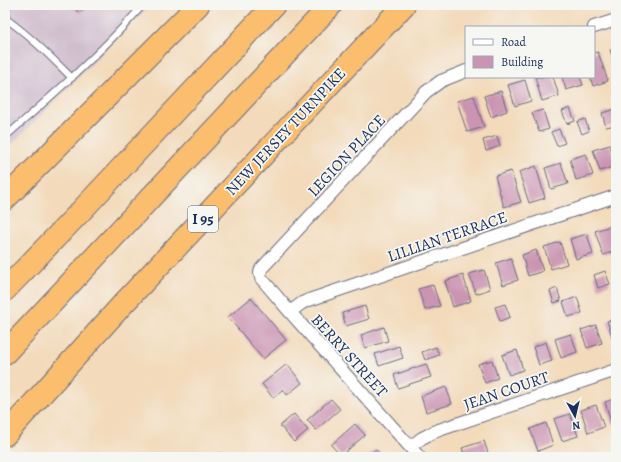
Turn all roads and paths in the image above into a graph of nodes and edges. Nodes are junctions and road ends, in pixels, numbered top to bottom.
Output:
1 (6, 5) edge
2 (143, 5) edge
3 (198, 5) edge
4 (274, 5) edge
5 (330, 5) edge
6 (404, 5) edge
7 (5, 18) edge
8 (616, 20) edge
9 (595, 27) edge
10 (465, 71) edge
11 (72, 78) junction
12 (5, 137) edge
13 (616, 196) edge
14 (5, 199) edge
15 (260, 274) joint
16 (5, 290) edge
17 (46, 309) junction
18 (290, 312) junction
19 (5, 353) edge
20 (5, 359) edge
21 (616, 370) edge
22 (5, 435) edge
23 (410, 447) junction
24 (419, 457) edge

1 - 7 lane
2 - 11 lane
3 - 14 highway
4 - 16 highway
5 - 17 highway
6 - 22 highway, NEW JERSEY TURNPIKE / I 95
7 - 11 lane
8 - 9 street
10 - 15 street, LEGION PLACE
11 - 12 lane
13 - 18 street, LILLIAN TERRACE
15 - 18 street, BERRY STREET
17 - 19 highway
17 - 20 highway
18 - 23 street, BERRY STREET
21 - 23 street, JEAN COURT
23 - 24 street, BERRY STREET

